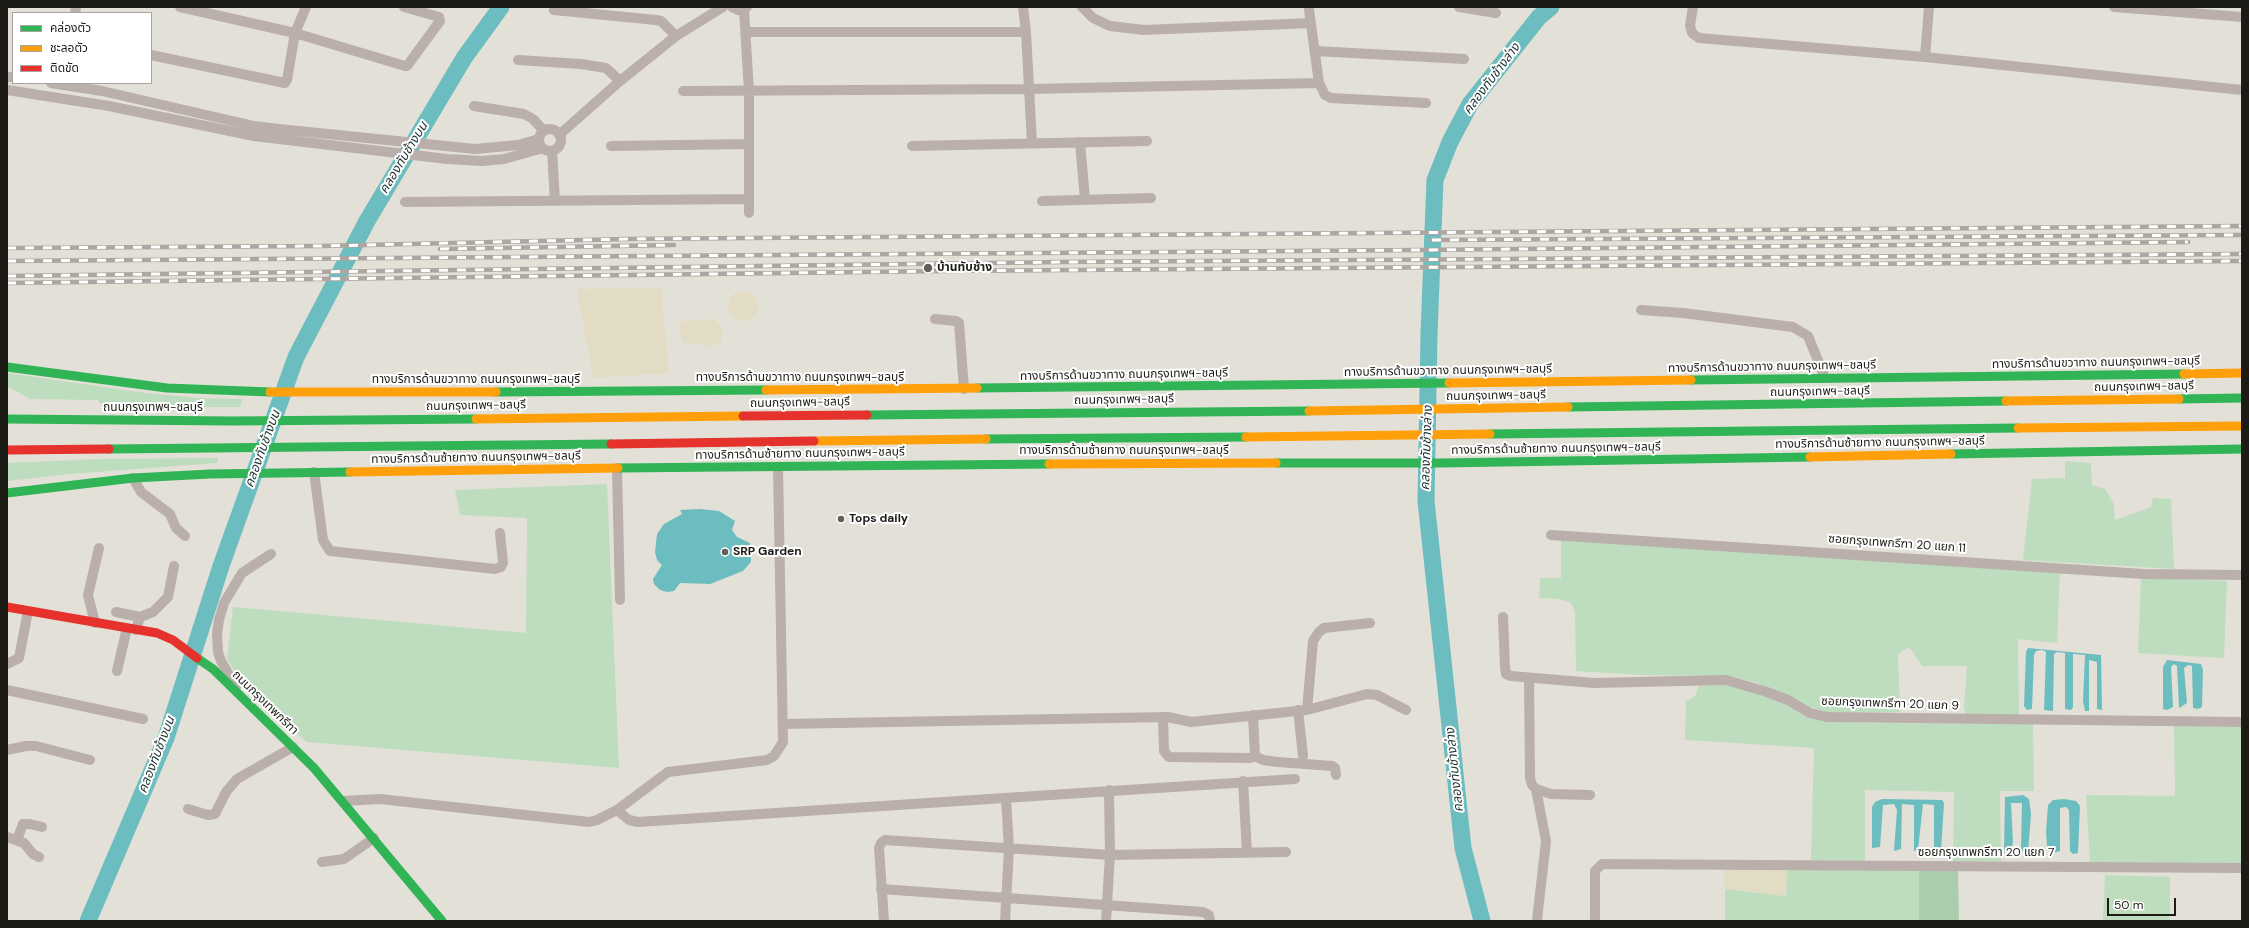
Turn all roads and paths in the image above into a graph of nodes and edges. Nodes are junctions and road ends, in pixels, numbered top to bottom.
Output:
1 (180, 7) edge
2 (306, 7) edge
3 (404, 7) edge
4 (723, 7) edge
5 (732, 7) edge
6 (1023, 7) edge
7 (1082, 7) edge
8 (1459, 7) edge
9 (1693, 7) edge
10 (1928, 7) edge
11 (2114, 7) edge
12 (745, 8) edge
13 (1309, 8) edge
14 (554, 10) dead end
15 (1496, 12) dead end
16 (2242, 17) edge
17 (1311, 23) junction
18 (747, 32) junction
19 (1026, 32) junction
20 (295, 33) junction
21 (676, 36) junction
22 (1315, 51) junction
23 (152, 55) edge
24 (1925, 57) junction
25 (1464, 59) dead end
26 (518, 60) dead end
27 (620, 81) junction
28 (1319, 83) junction
29 (57, 84) edge
30 (1029, 89) junction
31 (7, 90) edge
32 (2242, 90) edge
33 (683, 91) dead end
34 (748, 92) junction
35 (112, 93) junction
36 (1426, 102) dead end
37 (109, 106) junction
38 (474, 106) dead end
39 (277, 134) junction
40 (559, 135) junction
41 (1147, 141) dead end
42 (544, 142) junction
43 (1080, 142) junction
44 (1032, 143) junction
45 (748, 144) junction
46 (611, 146) dead end
47 (912, 146) dead end
48 (448, 147) junction
49 (447, 159) junction
50 (1151, 198) dead end
51 (749, 199) junction
52 (1085, 200) junction
53 (555, 201) junction
54 (1042, 201) dead end
55 (405, 202) dead end
56 (749, 213) dead end
57 (1641, 310) dead end
58 (935, 319) dead end
59 (7, 367) edge
60 (2242, 373) edge
61 (1826, 378) junction
62 (964, 389) junction
63 (2242, 398) edge
64 (7, 419) edge
65 (2242, 426) edge
66 (2242, 449) edge
67 (7, 450) edge
68 (778, 466) junction
69 (617, 468) junction
70 (314, 472) junction
71 (133, 478) junction
72 (7, 493) edge
73 (500, 533) dead end
74 (1551, 535) dead end
75 (185, 536) dead end
76 (99, 548) dead end
77 (271, 554) dead end
78 (174, 566) dead end
79 (2242, 576) edge
80 (620, 600) dead end
81 (7, 607) edge
82 (28, 611) junction
83 (116, 612) dead end
84 (140, 617) junction
85 (1503, 618) dead end
86 (95, 623) junction
87 (1370, 623) dead end
88 (131, 629) junction
89 (7, 664) edge
90 (117, 671) dead end
91 (1529, 678) junction
92 (7, 690) edge
93 (238, 693) junction
94 (1303, 710) junction
95 (1406, 710) dead end
96 (1253, 715) junction
97 (1163, 717) junction
98 (143, 719) dead end
99 (2242, 722) edge
100 (783, 724) junction
101 (293, 746) junction
102 (7, 750) edge
103 (1255, 756) junction
104 (1303, 756) dead end
105 (90, 760) dead end
106 (1336, 775) dead end
107 (1295, 779) dead end
108 (1244, 781) junction
109 (1536, 789) junction
110 (1109, 790) junction
111 (1590, 795) dead end
112 (1006, 798) junction
113 (343, 801) junction
114 (188, 809) dead end
115 (616, 810) junction
116 (42, 827) dead end
117 (374, 838) junction
118 (12, 839) edge
119 (1008, 849) junction
120 (1286, 852) dead end
121 (1247, 853) junction
122 (1110, 855) junction
123 (39, 857) dead end
124 (322, 862) dead end
125 (2242, 868) edge
126 (881, 889) junction
127 (1007, 899) junction
128 (1107, 906) junction
129 (1595, 919) dead end
130 (1537, 920) dead end
131 (442, 921) edge
132 (884, 921) edge
133 (1005, 921) edge
134 (1106, 921) edge
135 (1210, 921) edge

1 - 20 street
2 - 20 street
3 - 20 street
4 - 21 street
5 - 12 street
6 - 19 street
7 - 17 street
8 - 15 street
9 - 24 street
10 - 24 street
11 - 16 street
12 - 18 street
13 - 17 street
14 - 21 street
17 - 22 street
18 - 19 street
18 - 34 street
19 - 30 street
20 - 23 street
21 - 27 street
22 - 25 street
22 - 28 street
24 - 32 street
26 - 27 street
27 - 40 street
28 - 30 street
28 - 36 street
29 - 35 street
30 - 34 street
30 - 44 street
31 - 37 street
33 - 34 street
34 - 45 street
35 - 37 street
35 - 39 street
37 - 39 street
38 - 42 street
39 - 48 street
39 - 49 street
40 - 42 street
40 - 42 street
41 - 43 street
42 - 48 street
42 - 49 street
42 - 53 street
43 - 44 street
43 - 52 street
44 - 47 street
45 - 46 street
45 - 51 street
48 - 49 street
50 - 52 street
51 - 53 street
51 - 56 street
52 - 54 street
53 - 55 street
57 - 61 street
58 - 62 street
59 - 62 main road, ทางบริการด้านขวาทาง ถนนกรุงเทพฯ-ชลบุรี
60 - 61 main road, ทางบริการด้านขวาทาง ถนนกรุงเทพฯ-ชลบุรี
61 - 62 main road, ทางบริการด้านขวาทาง ถนนกรุงเทพฯ-ชลบุรี
63 - 64 main road, ถนนกรุงเทพฯ-ชลบุรี
65 - 67 main road
66 - 68 main road, ทางบริการด้านซ้ายทาง ถนนกรุงเทพฯ-ชลบุรี
68 - 69 main road, ทางบริการด้านซ้ายทาง ถนนกรุงเทพฯ-ชลบุรี
68 - 100 street
69 - 70 main road, ทางบริการด้านซ้ายทาง ถนนกรุงเทพฯ-ชลบุรี
69 - 80 street
70 - 71 main road, ทางบริการด้านซ้ายทาง ถนนกรุงเทพฯ-ชลบุรี
70 - 73 street
71 - 72 main road, ทางบริการด้านซ้ายทาง ถนนกรุงเทพฯ-ชลบุรี
71 - 75 street
74 - 79 street, ซอยกรุงเทพกรีฑา 20 แยก 11
76 - 86 street
77 - 93 street
78 - 84 street
81 - 82 main road, ถนนกรุงเทพกรีฑา
82 - 86 main road, ถนนกรุงเทพกรีฑา
82 - 89 street
83 - 84 street
84 - 88 street
85 - 91 street, ซอยกรุงเทพกรีฑา 20 แยก 9
86 - 88 main road, ถนนกรุงเทพกรีฑา
87 - 94 street
88 - 90 street
88 - 93 main road, ถนนกรุงเทพกรีฑา
91 - 99 street, ซอยกรุงเทพกรีฑา 20 แยก 9
91 - 109 street
92 - 98 street
93 - 101 main road, ถนนกรุงเทพกรีฑา
94 - 95 street
94 - 96 street
94 - 104 street
96 - 97 street
96 - 103 street
97 - 100 street
97 - 103 street
100 - 115 street
101 - 113 main road, ถนนกรุงเทพกรีฑา
101 - 114 street
102 - 105 street
103 - 106 street
107 - 108 street
108 - 110 street
108 - 121 street
109 - 111 street
109 - 130 street
110 - 112 street
110 - 122 street
112 - 115 street
112 - 119 street
113 - 115 street
113 - 117 main road, ถนนกรุงเทพกรีฑา
116 - 118 street
117 - 124 street
117 - 131 main road, ถนนกรุงเทพกรีฑา
118 - 123 street
119 - 122 street
119 - 126 street
119 - 127 street
120 - 121 street
121 - 122 street
122 - 128 street
125 - 129 street, ซอยกรุงเทพกรีฑา 20 แยก 7
126 - 127 street
126 - 132 street
127 - 128 street
127 - 133 street
128 - 134 street
128 - 135 street

